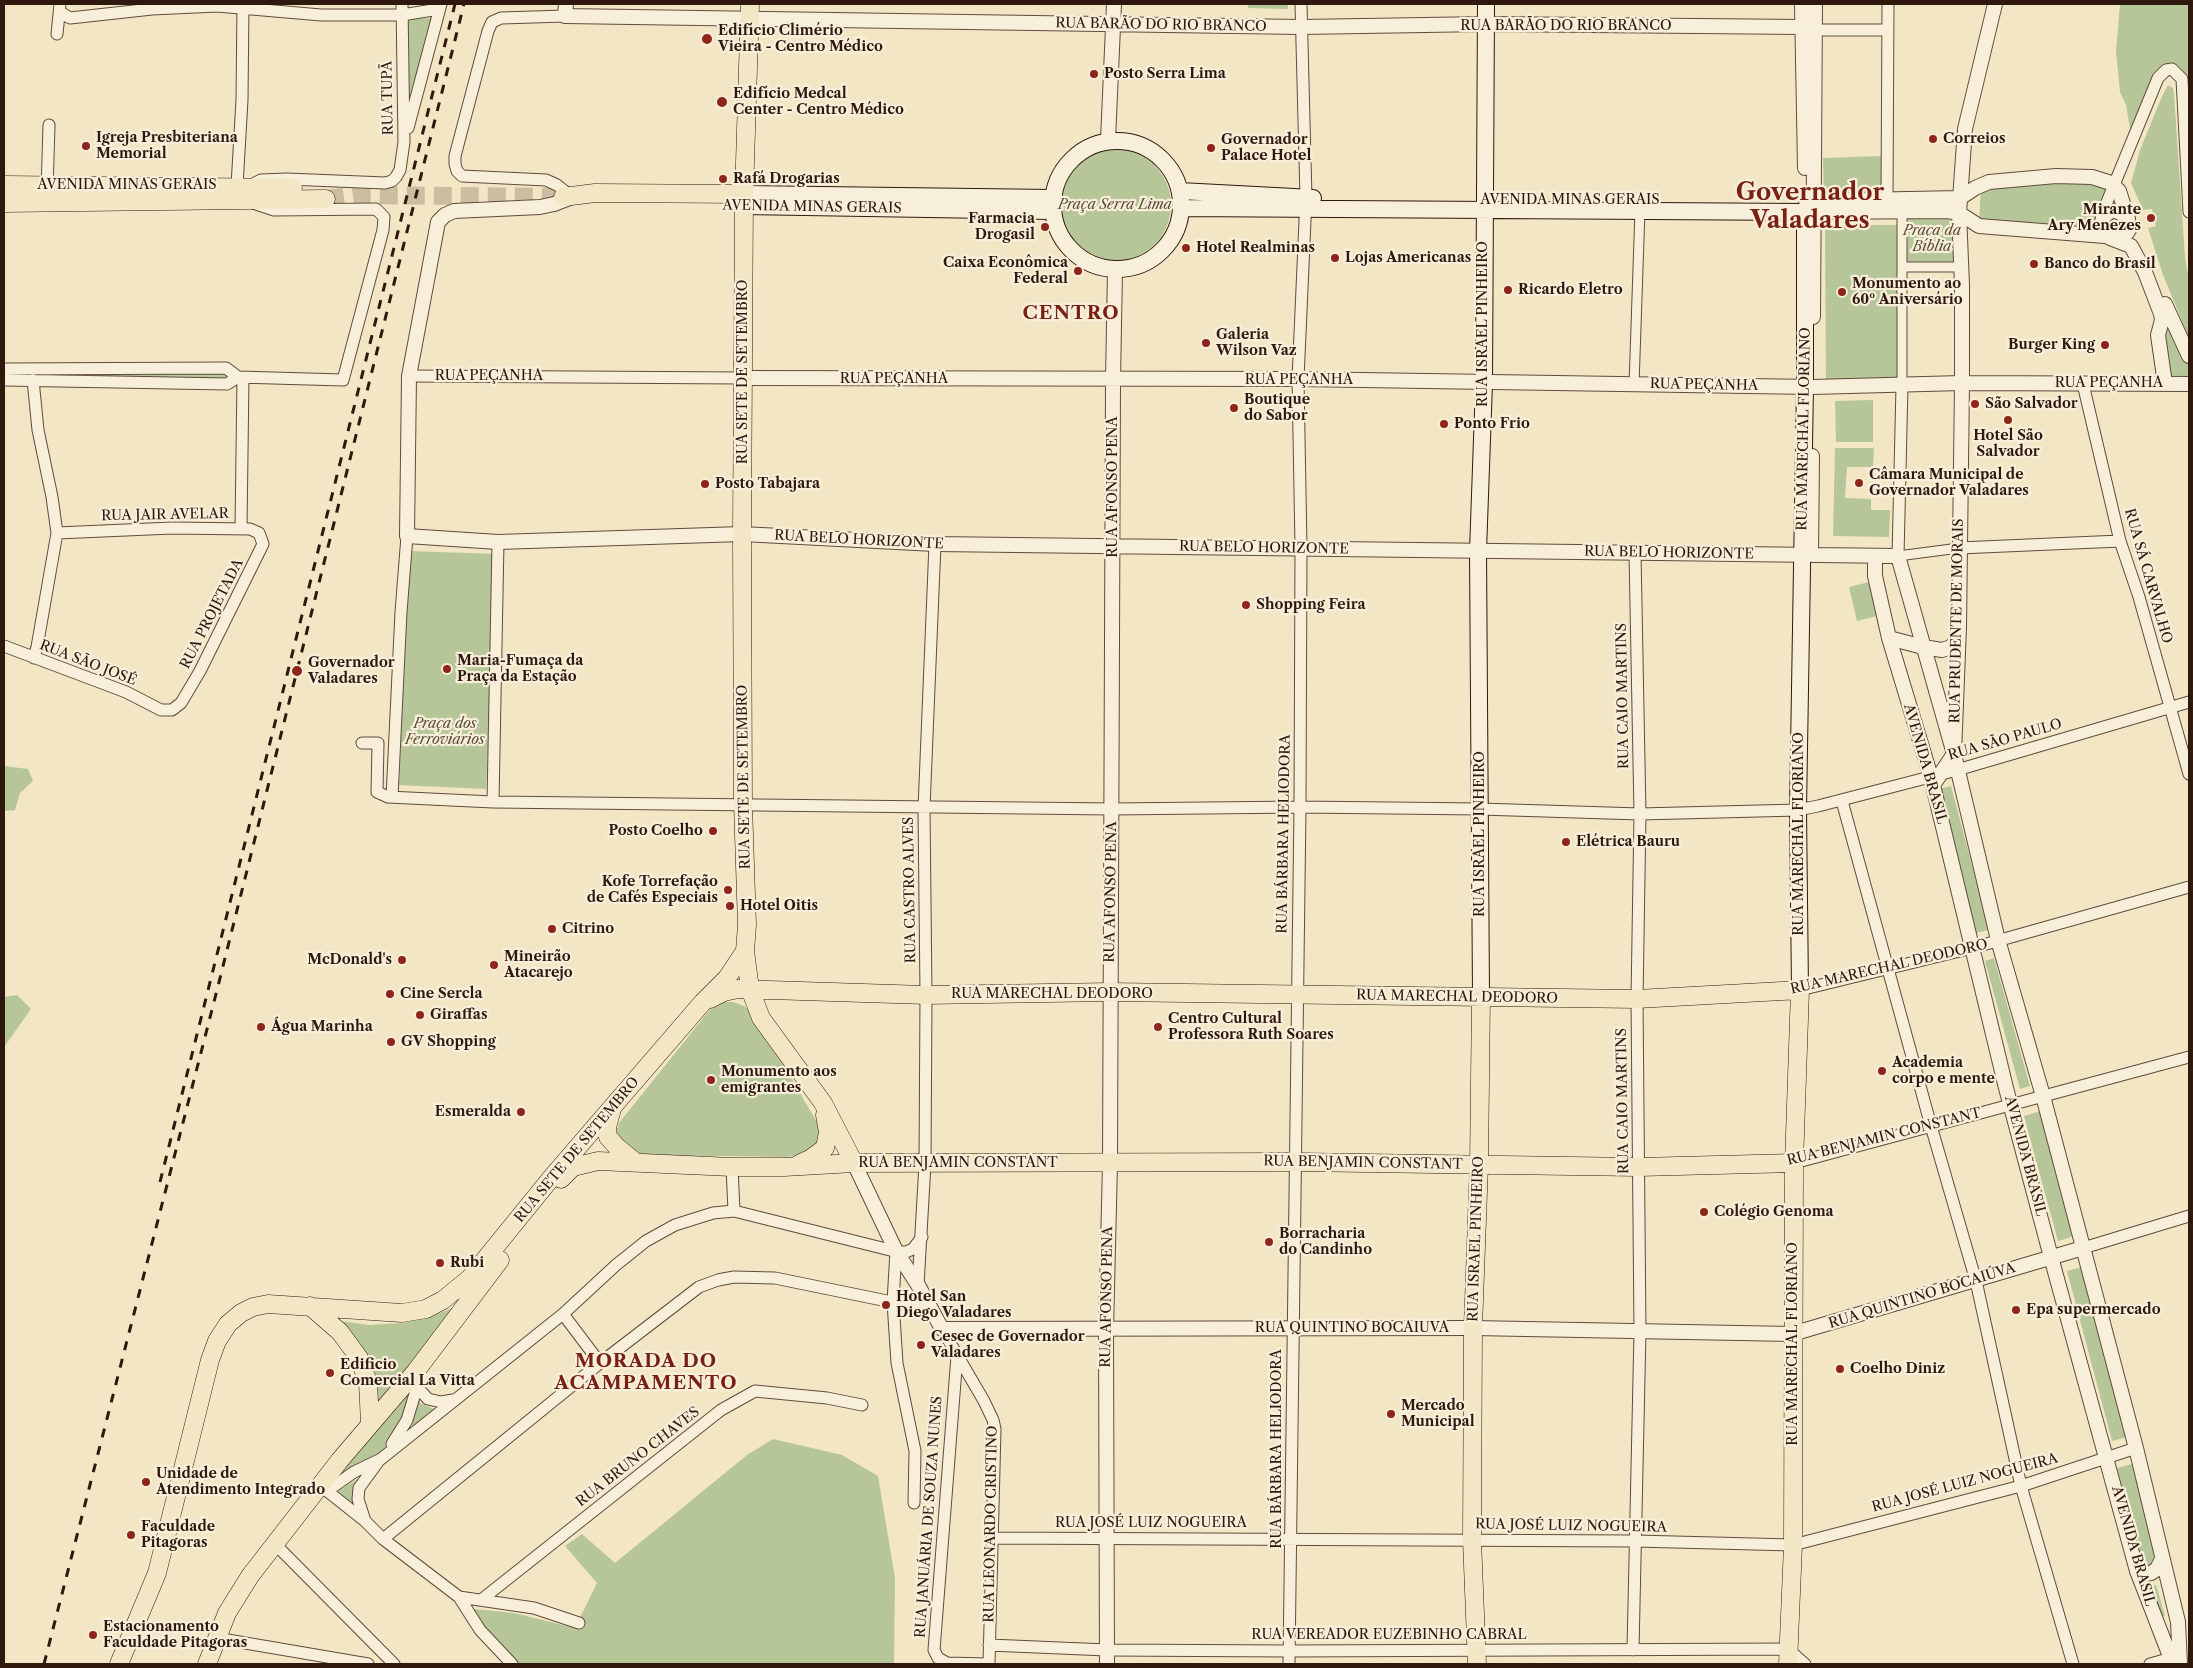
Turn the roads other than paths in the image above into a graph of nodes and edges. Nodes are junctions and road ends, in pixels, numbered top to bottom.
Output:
1 (1114, 4) edge
2 (1301, 4) edge
3 (1486, 4) edge
4 (1802, 4) edge
5 (1815, 4) edge
6 (1888, 4) edge
7 (1995, 4) edge
8 (440, 6) edge
9 (243, 7) edge
10 (60, 8) edge
11 (402, 9) edge
12 (566, 10) edge
13 (750, 11) edge
14 (1486, 24) junction
15 (1114, 25) junction
16 (1301, 27) junction
17 (1809, 28) junction
18 (1888, 30) junction
19 (57, 34) dead end
20 (49, 125) dead end
21 (1108, 140) junction
22 (404, 142) junction
23 (385, 183) joint
24 (2109, 183) junction
25 (47, 184) junction
26 (4, 185) edge
27 (244, 191) junction
28 (326, 194) tunnel mouth
29 (568, 197) junction
30 (1960, 198) junction
31 (1181, 199) junction
32 (1887, 199) junction
33 (744, 200) junction
34 (4, 202) edge
35 (47, 202) junction
36 (1306, 203) junction
37 (1052, 205) junction
38 (1484, 205) junction
39 (1810, 206) junction
40 (1640, 210) junction
41 (1902, 211) junction
42 (2189, 212) edge
43 (1959, 214) junction
44 (2103, 217) junction
45 (2129, 221) junction
46 (2110, 237) junction
47 (1962, 266) junction
48 (1902, 267) junction
49 (1115, 270) junction
50 (2176, 329) junction
51 (2158, 337) junction
52 (2189, 356) edge
53 (4, 369) edge
54 (409, 376) junction
55 (240, 377) junction
56 (743, 378) junction
57 (1298, 379) junction
58 (4, 380) edge
59 (33, 380) junction
60 (1112, 380) junction
61 (2165, 381) junction
62 (1484, 383) junction
63 (1962, 383) junction
64 (2083, 384) junction
65 (2189, 384) edge
66 (1634, 385) junction
67 (1902, 386) junction
68 (1809, 387) junction
69 (242, 529) junction
70 (57, 533) junction
71 (742, 534) junction
72 (407, 536) junction
73 (2120, 541) junction
74 (498, 542) junction
75 (935, 544) junction
76 (1113, 546) junction
77 (1301, 548) junction
78 (1958, 548) junction
79 (1478, 551) junction
80 (1636, 553) junction
81 (1807, 555) junction
82 (1875, 556) junction
83 (1898, 556) junction
84 (1959, 627) junction
85 (1889, 638) junction
86 (4, 646) edge
87 (1923, 647) junction
88 (34, 658) junction
89 (2189, 702) edge
90 (2170, 708) junction
91 (161, 710) joint
92 (362, 743) dead end
93 (1954, 754) junction
94 (1957, 770) junction
95 (2189, 774) edge
96 (1934, 779) junction
97 (392, 797) junction
98 (1842, 800) junction
99 (494, 802) junction
100 (743, 805) junction
101 (1300, 807) junction
102 (924, 808) junction
103 (1112, 809) junction
104 (1480, 809) junction
105 (1798, 810) junction
106 (1640, 814) junction
107 (2189, 886) edge
108 (1998, 940) junction
109 (1972, 948) junction
110 (745, 951) junction
111 (1888, 968) junction
112 (750, 989) junction
113 (1800, 990) junction
114 (1110, 992) junction
115 (926, 995) junction
116 (1297, 995) junction
117 (1480, 996) junction
118 (1638, 999) junction
119 (703, 1002) junction
120 (2189, 1057) edge
121 (2043, 1096) junction
122 (823, 1103) junction
123 (2011, 1104) junction
124 (612, 1107) junction
125 (1931, 1126) junction
126 (634, 1161) junction
127 (1296, 1162) junction
128 (854, 1163) junction
129 (1794, 1163) junction
130 (926, 1164) junction
131 (1110, 1164) junction
132 (1479, 1164) junction
133 (732, 1167) junction
134 (784, 1167) junction
135 (1639, 1167) junction
136 (559, 1181) joint
137 (734, 1211) junction
138 (2189, 1216) edge
139 (922, 1237) junction
140 (2083, 1248) junction
141 (896, 1251) junction
142 (2052, 1257) junction
143 (1976, 1281) junction
144 (918, 1285) junction
145 (893, 1302) junction
146 (310, 1306) junction
147 (931, 1310) junction
148 (563, 1314) junction
149 (942, 1328) junction
150 (1292, 1328) junction
151 (1473, 1328) junction
152 (1106, 1329) junction
153 (1640, 1332) junction
154 (1792, 1334) junction
155 (957, 1356) junction
156 (600, 1363) junction
157 (416, 1379) junction
158 (454, 1400) junction
159 (862, 1405) dead end
160 (370, 1423) junction
161 (2136, 1448) junction
162 (2108, 1458) junction
163 (381, 1459) junction
164 (2021, 1486) junction
165 (324, 1488) junction
166 (914, 1503) dead end
167 (364, 1521) junction
168 (992, 1538) junction
169 (1108, 1538) junction
170 (1291, 1538) junction
171 (383, 1539) junction
172 (1472, 1540) junction
173 (1635, 1541) junction
174 (275, 1544) junction
175 (1793, 1545) junction
176 (2162, 1559) junction
177 (2137, 1571) junction
178 (459, 1597) junction
179 (481, 1600) junction
180 (579, 1623) dead end
181 (216, 1638) junction
182 (989, 1645) junction
183 (376, 1647) junction
184 (1107, 1650) junction
185 (1633, 1650) junction
186 (1289, 1651) junction
187 (1477, 1657) edge
188 (1788, 1657) edge
189 (2176, 1661) edge
190 (119, 1664) edge
191 (207, 1664) edge
192 (368, 1664) edge
193 (394, 1664) edge
194 (512, 1664) edge
195 (988, 1664) edge
196 (1108, 1664) edge
197 (1289, 1664) edge
198 (1805, 1664) edge
199 (2073, 1664) edge
200 (2150, 1664) edge

1 - 15 street
2 - 16 street, RUA BÁRBARA HELIODORA
3 - 14 main road, RUA ISRAEL PINHEIRO
4 - 17 street, RUA MARECHAL FLORIANO
5 - 17 street, RUA MARECHAL FLORIANO
6 - 18 street
7 - 30 street, RUA PRUDENTE DE MORAIS
8 - 11 street
8 - 22 street
9 - 10 street
9 - 11 street
9 - 27 street
10 - 19 street
11 - 22 street, RUA TUPÃ
12 - 13 street, RUA BARÃO DO RIO BRANCO
12 - 29 street, RUA BARÃO DO RIO BRANCO
13 - 15 street, RUA BARÃO DO RIO BRANCO
13 - 33 main road, RUA SETE DE SETEMBRO
14 - 16 street, RUA BARÃO DO RIO BRANCO
14 - 17 street, RUA BARÃO DO RIO BRANCO
14 - 38 main road, RUA ISRAEL PINHEIRO
15 - 16 street, RUA BARÃO DO RIO BRANCO
15 - 21 street
16 - 36 street, RUA BÁRBARA HELIODORA
17 - 18 street, RUA BARÃO DO RIO BRANCO
17 - 39 street, RUA MARECHAL FLORIANO
18 - 32 street
20 - 25 street
21 - 31 main road
21 - 37 main road
22 - 23 street, RUA TUPÃ
23 - 27 street, AVENIDA MINAS GERAIS
24 - 30 street
24 - 42 street
24 - 44 street
24 - 45 street
25 - 26 main road, AVENIDA MINAS GERAIS
25 - 27 main road, AVENIDA MINAS GERAIS
25 - 35 street
27 - 28 main road, AVENIDA MINAS GERAIS
27 - 35 main road, AVENIDA MINAS GERAIS
27 - 55 street, AVENIDA MINAS GERAIS
29 - 33 main road, AVENIDA MINAS GERAIS
29 - 54 street, AVENIDA MINAS GERAIS
30 - 32 street, AVENIDA MINAS GERAIS
30 - 43 street, RUA PRUDENTE DE MORAIS
31 - 36 main road, AVENIDA MINAS GERAIS
31 - 49 main road
32 - 39 street, AVENIDA MINAS GERAIS
33 - 37 main road, AVENIDA MINAS GERAIS
33 - 56 main road, RUA SETE DE SETEMBRO
34 - 35 main road, AVENIDA MINAS GERAIS
36 - 38 main road, AVENIDA MINAS GERAIS
36 - 57 street, RUA BÁRBARA HELIODORA
37 - 49 main road
38 - 39 main road, AVENIDA MINAS GERAIS
38 - 40 main road, AVENIDA MINAS GERAIS
38 - 62 main road, RUA ISRAEL PINHEIRO
39 - 40 main road, AVENIDA MINAS GERAIS
39 - 41 street, AVENIDA MINAS GERAIS
39 - 68 main road, RUA MARECHAL FLORIANO
40 - 66 street
41 - 43 street, AVENIDA MINAS GERAIS
41 - 48 street
43 - 46 street
43 - 47 street, RUA PRUDENTE DE MORAIS
44 - 45 street
44 - 46 street
45 - 46 street
45 - 50 street
46 - 51 street
47 - 48 street
47 - 63 street, RUA PRUDENTE DE MORAIS
48 - 67 street
49 - 60 street, RUA AFONSO PENA
50 - 51 street
50 - 52 street
51 - 61 street
53 - 55 street
54 - 56 street, RUA PEÇANHA
54 - 72 street
55 - 59 street
55 - 69 street, RUA JAIR AVELAR
56 - 60 street, RUA PEÇANHA
56 - 71 main road, RUA SETE DE SETEMBRO
57 - 60 street, RUA PEÇANHA
57 - 62 street, RUA PEÇANHA
57 - 77 street, RUA BÁRBARA HELIODORA
58 - 59 street
59 - 70 street
60 - 76 street, RUA AFONSO PENA
61 - 64 street, RUA PEÇANHA
61 - 65 street, RUA PEÇANHA
62 - 66 street, RUA PEÇANHA
62 - 79 main road, RUA ISRAEL PINHEIRO
63 - 64 street, RUA PEÇANHA
63 - 67 street, RUA PEÇANHA
63 - 78 street, RUA PRUDENTE DE MORAIS
64 - 73 street, RUA SÁ CARVALHO
66 - 68 street, RUA PEÇANHA
67 - 68 street, RUA PEÇANHA
67 - 83 street
68 - 81 main road, RUA MARECHAL FLORIANO
69 - 70 street, RUA JAIR AVELAR
69 - 91 street, RUA PROJETADA
70 - 88 street
71 - 74 street, RUA BELO HORIZONTE
71 - 75 street, RUA BELO HORIZONTE
71 - 100 main road, RUA SETE DE SETEMBRO
72 - 74 street, RUA BELO HORIZONTE
72 - 97 street
73 - 78 street, RUA BELO HORIZONTE
73 - 90 street, RUA SÁ CARVALHO
74 - 99 street
75 - 76 street, RUA BELO HORIZONTE
75 - 102 street, RUA CASTRO ALVES
76 - 77 street, RUA BELO HORIZONTE
76 - 103 street, RUA AFONSO PENA
77 - 79 street, RUA BELO HORIZONTE
77 - 101 street, RUA BÁRBARA HELIODORA
78 - 83 street, RUA BELO HORIZONTE
78 - 84 street, RUA PRUDENTE DE MORAIS
79 - 80 street, RUA BELO HORIZONTE
79 - 104 main road, RUA ISRAEL PINHEIRO
80 - 81 street, RUA BELO HORIZONTE
80 - 106 street, RUA CAIO MARTINS
81 - 82 street, RUA BELO HORIZONTE
81 - 105 main road, RUA MARECHAL FLORIANO
82 - 83 street, RUA BELO HORIZONTE
82 - 85 street, AVENIDA BRASIL
83 - 87 street
84 - 87 street
84 - 93 street, RUA PRUDENTE DE MORAIS
85 - 87 street
85 - 96 street, AVENIDA BRASIL
86 - 88 street, RUA SÃO JOSÉ
87 - 93 street
88 - 91 street, RUA SÃO JOSÉ
89 - 90 street, RUA SÃO PAULO
90 - 94 street, RUA SÃO PAULO
90 - 95 street, RUA SÁ CARVALHO
92 - 97 street, RUA SÃO PAULO
93 - 94 street
93 - 96 street
94 - 96 street, RUA SÃO PAULO
94 - 108 street
96 - 98 street, RUA SÃO PAULO
96 - 109 street, AVENIDA BRASIL
97 - 99 street, RUA SÃO PAULO
98 - 105 street, RUA SÃO PAULO
98 - 111 street
99 - 100 street, RUA SÃO PAULO
100 - 102 street, RUA SÃO PAULO
100 - 110 main road, RUA SETE DE SETEMBRO
101 - 103 street, RUA SÃO PAULO
101 - 104 street, RUA SÃO PAULO
101 - 116 street, RUA BÁRBARA HELIODORA
102 - 103 street, RUA SÃO PAULO
102 - 115 street, RUA CASTRO ALVES
103 - 114 street, RUA AFONSO PENA
104 - 106 street, RUA SÃO PAULO
104 - 117 main road, RUA ISRAEL PINHEIRO
105 - 106 street, RUA SÃO PAULO
105 - 113 main road, RUA MARECHAL FLORIANO
106 - 118 street, RUA CAIO MARTINS
107 - 108 street, RUA MARECHAL DEODORO
108 - 109 street, RUA MARECHAL DEODORO
108 - 121 street
109 - 111 street, RUA MARECHAL DEODORO
109 - 123 street, AVENIDA BRASIL
110 - 112 main road
110 - 119 main road, RUA SETE DE SETEMBRO
111 - 113 street, RUA MARECHAL DEODORO
111 - 125 street
112 - 115 main road, RUA MARECHAL DEODORO
112 - 119 main road
112 - 122 main road, RUA LEONARDO CRISTINO
113 - 118 main road, RUA MARECHAL DEODORO
113 - 129 main road, RUA MARECHAL FLORIANO
114 - 115 main road, RUA MARECHAL DEODORO
114 - 116 main road, RUA MARECHAL DEODORO
114 - 131 street, RUA AFONSO PENA
115 - 130 street, RUA CASTRO ALVES
116 - 117 main road, RUA MARECHAL DEODORO
116 - 127 street, RUA BÁRBARA HELIODORA
117 - 118 main road, RUA MARECHAL DEODORO
117 - 132 main road, RUA ISRAEL PINHEIRO
118 - 135 street, RUA CAIO MARTINS
119 - 124 main road, RUA SETE DE SETEMBRO
120 - 121 street, RUA BENJAMIN CONSTANT
121 - 123 street, RUA BENJAMIN CONSTANT
121 - 140 street
122 - 128 main road, RUA LEONARDO CRISTINO
122 - 134 main road
123 - 125 street, RUA BENJAMIN CONSTANT
123 - 142 street, AVENIDA BRASIL
124 - 126 main road
124 - 146 main road, RUA SETE DE SETEMBRO
125 - 129 street, RUA BENJAMIN CONSTANT
125 - 143 street
126 - 133 main road, RUA BENJAMIN CONSTANT
126 - 136 main road, RUA BENJAMIN CONSTANT
127 - 131 main road, RUA BENJAMIN CONSTANT
127 - 132 main road, RUA BENJAMIN CONSTANT
127 - 150 street, RUA BÁRBARA HELIODORA
128 - 130 main road, RUA BENJAMIN CONSTANT
128 - 134 main road, RUA BENJAMIN CONSTANT
128 - 141 street, RUA LEONARDO CRISTINO
129 - 135 main road, RUA BENJAMIN CONSTANT
129 - 154 main road, RUA MARECHAL FLORIANO
130 - 131 main road, RUA BENJAMIN CONSTANT
130 - 139 street, RUA CASTRO ALVES
131 - 152 street, RUA AFONSO PENA
132 - 135 main road, RUA BENJAMIN CONSTANT
132 - 151 main road, RUA ISRAEL PINHEIRO
133 - 134 main road, RUA BENJAMIN CONSTANT
133 - 137 street
135 - 153 street, RUA CAIO MARTINS
136 - 157 main road, RUA SETE DE SETEMBRO
137 - 141 street
137 - 148 street
138 - 140 street
139 - 141 street
139 - 144 street, RUA CASTRO ALVES
140 - 142 street, RUA QUINTINO BOCAIÚVA
140 - 161 street
141 - 144 street, RUA LEONARDO CRISTINO
141 - 145 street
142 - 143 street, RUA QUINTINO BOCAIÚVA
142 - 162 street, AVENIDA BRASIL
143 - 154 street, RUA QUINTINO BOCAIÚVA
143 - 164 street
144 - 147 street, RUA LEONARDO CRISTINO
145 - 147 street
145 - 156 street
145 - 166 street
146 - 160 main road
146 - 190 main road, RUA SETE DE SETEMBRO
147 - 149 street, RUA LEONARDO CRISTINO
148 - 156 street
148 - 158 street
149 - 152 street, RUA QUINTINO BOCAIUVA
149 - 155 street, RUA LEONARDO CRISTINO
150 - 151 street, RUA QUINTINO BOCAIUVA
150 - 152 street, RUA QUINTINO BOCAIUVA
150 - 170 street, RUA BÁRBARA HELIODORA
151 - 153 street, RUA QUINTINO BOCAIUVA
151 - 172 main road, RUA ISRAEL PINHEIRO
152 - 169 street, RUA AFONSO PENA
153 - 154 street, RUA QUINTINO BOCAIUVA
153 - 173 street, RUA CAIO MARTINS
154 - 175 main road, RUA MARECHAL FLORIANO
155 - 168 street, RUA LEONARDO CRISTINO
155 - 195 street, RUA JANUÁRIA DE SOUZA NUNES
156 - 171 street
157 - 158 street
157 - 160 main road, RUA SETE DE SETEMBRO
157 - 163 street
158 - 163 street
159 - 179 street, RUA BRUNO CHAVES
160 - 165 main road, RUA SETE DE SETEMBRO
161 - 162 street, RUA JOSÉ LUIZ NOGUEIRA
161 - 176 street
162 - 164 street, RUA JOSÉ LUIZ NOGUEIRA
162 - 177 street, AVENIDA BRASIL
163 - 165 street
163 - 167 street
164 - 175 street, RUA JOSÉ LUIZ NOGUEIRA
164 - 199 street
165 - 167 street
165 - 174 main road, RUA SETE DE SETEMBRO
167 - 171 street
168 - 169 street, RUA JOSÉ LUIZ NOGUEIRA
168 - 182 street, RUA LEONARDO CRISTINO
169 - 170 street, RUA JOSÉ LUIZ NOGUEIRA
169 - 184 street, RUA AFONSO PENA
170 - 172 street, RUA JOSÉ LUIZ NOGUEIRA
170 - 186 street, RUA BÁRBARA HELIODORA
171 - 178 street
172 - 173 street, RUA JOSÉ LUIZ NOGUEIRA
172 - 187 main road, RUA ISRAEL PINHEIRO
173 - 175 street, RUA JOSÉ LUIZ NOGUEIRA
173 - 185 street, RUA CAIO MARTINS
174 - 181 main road, RUA SETE DE SETEMBRO
174 - 183 street
175 - 188 main road, RUA MARECHAL FLORIANO
176 - 177 street
176 - 189 street
177 - 189 street, AVENIDA BRASIL
178 - 179 street
178 - 194 street
179 - 180 street
181 - 191 main road, RUA SETE DE SETEMBRO
181 - 192 street
182 - 184 street, RUA VEREADOR EUZEBINHO CABRAL
182 - 195 street, RUA LEONARDO CRISTINO
183 - 192 street
183 - 193 street
184 - 186 street, RUA VEREADOR EUZEBINHO CABRAL
184 - 196 street, RUA AFONSO PENA
185 - 187 street, RUA VEREADOR EUZEBINHO CABRAL
185 - 188 street, RUA VEREADOR EUZEBINHO CABRAL
186 - 187 street, RUA VEREADOR EUZEBINHO CABRAL
186 - 197 street, RUA BÁRBARA HELIODORA
188 - 198 street
189 - 200 street

